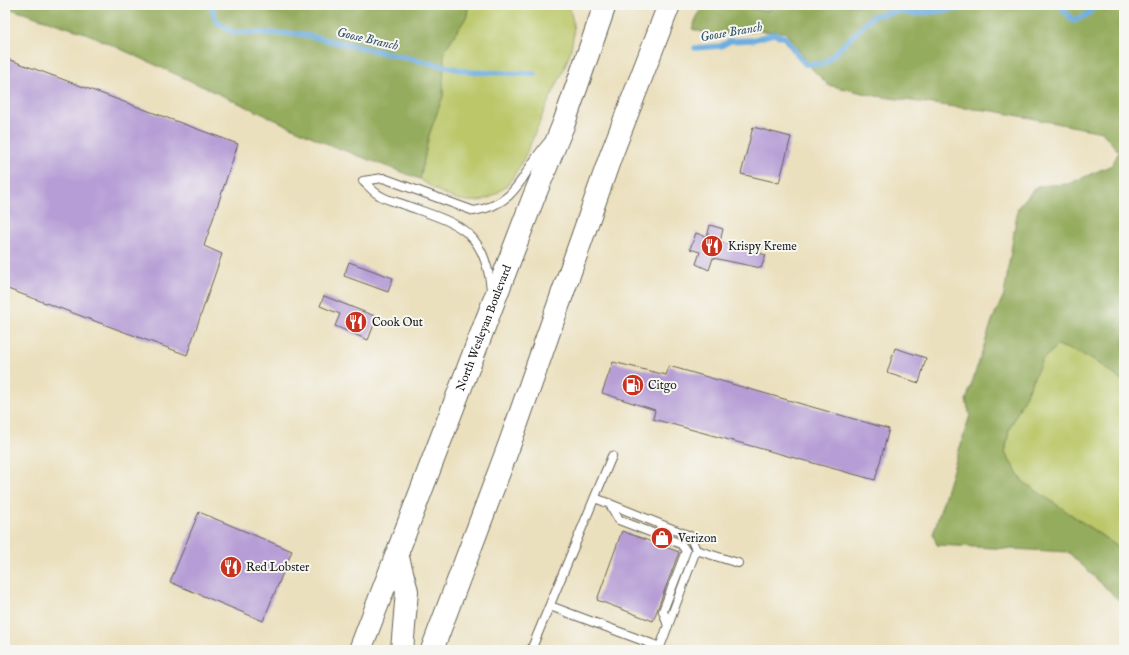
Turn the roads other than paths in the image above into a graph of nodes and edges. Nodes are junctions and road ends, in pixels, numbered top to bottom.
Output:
1 (605, 5) edge
2 (669, 5) edge
3 (564, 123) junction
4 (492, 305) junction
5 (612, 456) dead end
6 (595, 498) junction
7 (609, 503) junction
8 (696, 550) junction
9 (397, 554) junction
10 (738, 563) dead end
11 (550, 606) junction
12 (668, 626) junction
13 (360, 650) edge
14 (402, 650) edge
15 (432, 650) edge
16 (531, 650) edge

1 - 3 highway, North Wesleyan Boulevard
2 - 15 highway
3 - 4 highway, North Wesleyan Boulevard
3 - 4 lane
4 - 9 highway, North Wesleyan Boulevard
5 - 6 lane
6 - 7 lane
6 - 11 lane
7 - 8 lane
7 - 12 lane
8 - 10 lane
8 - 12 lane
9 - 13 highway, North Wesleyan Boulevard
9 - 14 highway
11 - 12 lane
11 - 16 lane

